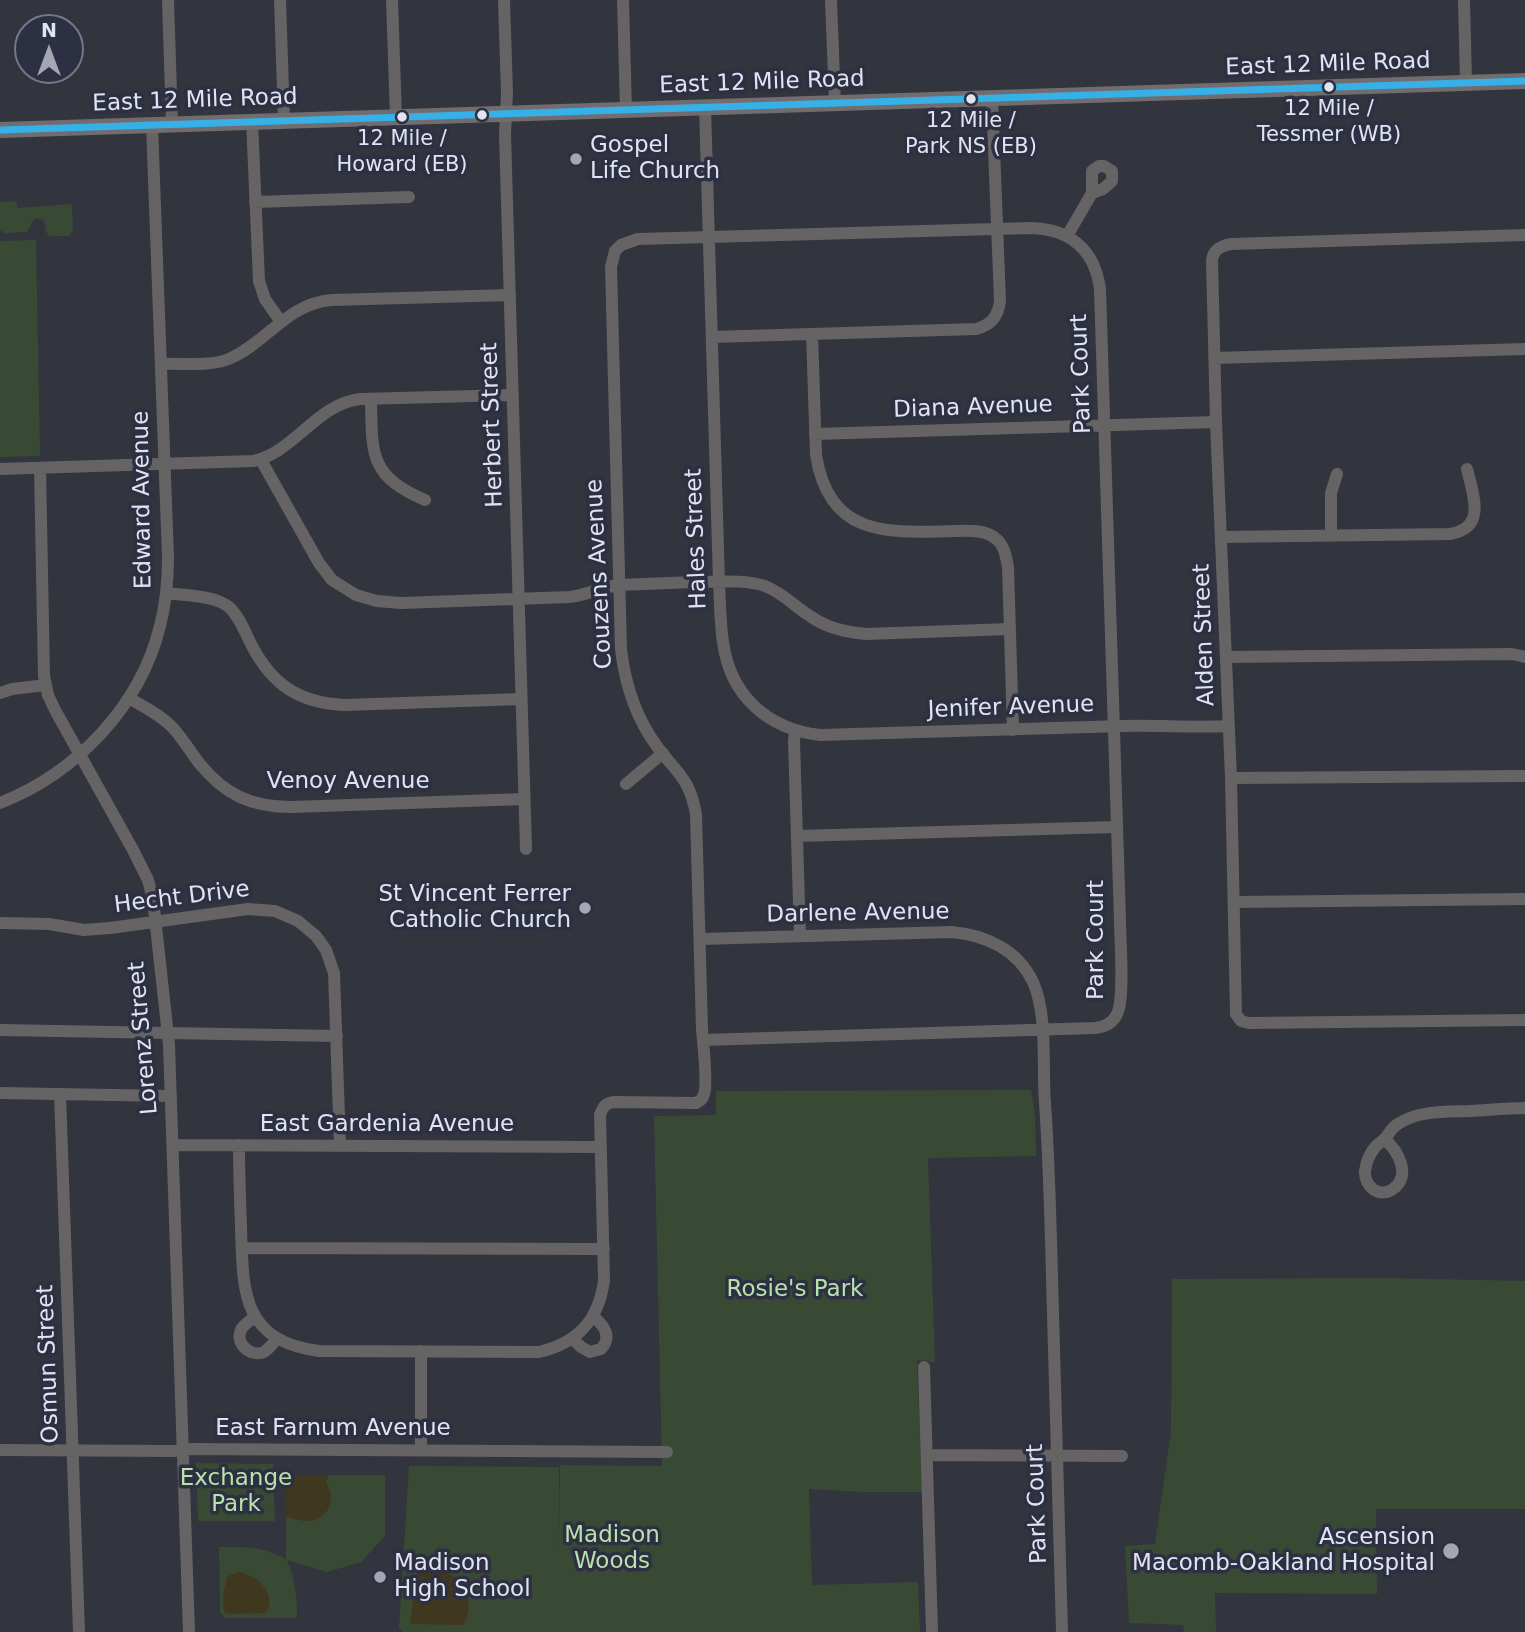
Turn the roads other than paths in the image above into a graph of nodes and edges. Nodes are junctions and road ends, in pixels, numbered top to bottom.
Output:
1 (168, 0) edge
2 (280, 0) edge
3 (392, 0) edge
4 (504, 0) edge
5 (623, 0) edge
6 (831, 0) edge
7 (1464, 0) edge
8 (1525, 81) edge
9 (1466, 82) junction
10 (992, 98) junction
11 (835, 103) junction
12 (705, 107) junction
13 (626, 110) junction
14 (506, 113) junction
15 (396, 117) junction
16 (284, 120) junction
17 (253, 121) junction
18 (172, 124) junction
19 (152, 125) junction
20 (0, 130) edge
21 (1092, 193) dead end
22 (409, 197) dead end
23 (255, 202) junction
24 (996, 228) junction
25 (1525, 235) edge
26 (1067, 236) junction
27 (709, 237) junction
28 (510, 295) junction
29 (281, 322) junction
30 (812, 334) junction
31 (712, 337) junction
32 (1525, 349) edge
33 (1214, 358) junction
34 (161, 364) junction
35 (513, 395) junction
36 (371, 399) junction
37 (1216, 422) junction
38 (1104, 425) junction
39 (814, 434) junction
40 (261, 460) junction
41 (165, 464) junction
42 (40, 468) junction
43 (0, 469) edge
44 (1467, 469) dead end
45 (1337, 474) dead end
46 (425, 500) dead end
47 (1331, 535) junction
48 (1222, 537) junction
49 (719, 582) junction
50 (619, 585) junction
51 (167, 593) junction
52 (519, 599) junction
53 (1010, 629) junction
54 (1226, 657) junction
55 (1525, 657) edge
56 (46, 685) junction
57 (0, 693) edge
58 (129, 698) junction
59 (521, 699) junction
60 (1113, 726) junction
61 (1229, 726) junction
62 (1013, 730) junction
63 (795, 731) junction
64 (663, 753) junction
65 (80, 755) junction
66 (1525, 776) edge
67 (1231, 778) junction
68 (626, 784) dead end
69 (524, 799) junction
70 (0, 803) edge
71 (1116, 827) junction
72 (797, 836) junction
73 (526, 849) dead end
74 (1525, 899) edge
75 (1234, 901) junction
76 (155, 922) junction
77 (0, 923) edge
78 (800, 936) junction
79 (700, 939) junction
80 (1525, 1020) edge
81 (0, 1030) edge
82 (1042, 1030) junction
83 (168, 1033) junction
84 (337, 1036) junction
85 (703, 1040) junction
86 (0, 1093) edge
87 (60, 1094) junction
88 (171, 1096) junction
89 (1525, 1108) edge
90 (1384, 1139) dead end
91 (173, 1145) junction
92 (239, 1145) junction
93 (340, 1146) junction
94 (601, 1147) junction
95 (242, 1248) junction
96 (604, 1249) junction
97 (255, 1316) junction
98 (593, 1316) junction
99 (572, 1338) junction
100 (276, 1339) junction
101 (421, 1351) junction
102 (924, 1367) dead end
103 (0, 1450) edge
104 (73, 1450) junction
105 (184, 1450) junction
106 (421, 1450) junction
107 (667, 1452) dead end
108 (927, 1455) junction
109 (1057, 1456) junction
110 (1122, 1456) dead end
111 (79, 1632) edge
112 (189, 1632) edge
113 (932, 1632) edge
114 (1062, 1632) edge

1 - 18 street
2 - 16 street
3 - 15 street
4 - 14 street, Herbert Street
5 - 13 street
6 - 11 street
7 - 9 street
8 - 9 main road, East 12 Mile Road
9 - 10 main road, East 12 Mile Road
10 - 11 main road, East 12 Mile Road
10 - 24 street
11 - 12 main road, East 12 Mile Road
12 - 13 main road, East 12 Mile Road
12 - 27 street, Hales Street
13 - 14 main road, East 12 Mile Road
14 - 15 main road, East 12 Mile Road
14 - 28 street, Herbert Street
15 - 16 main road, East 12 Mile Road
16 - 17 main road, East 12 Mile Road
17 - 18 main road, East 12 Mile Road
17 - 23 street
18 - 19 main road, East 12 Mile Road
19 - 20 main road, East 12 Mile Road
19 - 34 street, Edward Avenue
21 - 26 street
22 - 23 street
23 - 29 street
24 - 26 street
24 - 27 street, Couzens Avenue
24 - 30 street
25 - 33 street, Alden Street
26 - 38 street, Park Court
27 - 31 street, Hales Street
27 - 50 street, Couzens Avenue
28 - 29 street
28 - 35 street, Herbert Street
29 - 34 street
30 - 31 street
30 - 39 street
31 - 49 street, Hales Street
32 - 33 street
33 - 37 street, Alden Street
34 - 41 street, Edward Avenue
35 - 36 street
35 - 52 street, Herbert Street
36 - 40 street
36 - 46 street
37 - 38 street, Diana Avenue
37 - 48 street, Alden Street
38 - 39 street, Diana Avenue
38 - 60 street, Park Court
39 - 53 street
40 - 41 street
40 - 52 street
41 - 42 street
41 - 51 street, Edward Avenue
42 - 43 street
42 - 56 street, Lorenz Street
44 - 47 street
45 - 47 street
47 - 48 street
48 - 54 street, Alden Street
49 - 50 street
49 - 53 street
49 - 63 street, Hales Street
50 - 52 street
50 - 64 street, Couzens Avenue
51 - 58 street, Edward Avenue
51 - 59 street
52 - 59 street, Herbert Street
53 - 62 street
54 - 55 street
54 - 61 street, Alden Street
56 - 57 street
56 - 65 street, Lorenz Street
58 - 65 street, Edward Avenue
58 - 69 street, Venoy Avenue
59 - 69 street, Herbert Street
60 - 61 street, Jenifer Avenue
60 - 62 street, Jenifer Avenue
60 - 71 street, Park Court
61 - 67 street, Alden Street
62 - 63 street, Jenifer Avenue
63 - 72 street
64 - 68 street
64 - 79 street, Couzens Avenue
65 - 70 street, Edward Avenue
65 - 76 street, Lorenz Street
66 - 67 street
67 - 75 street, Alden Street
69 - 73 street, Herbert Street
71 - 72 street
71 - 82 street, Park Court
72 - 78 street
74 - 75 street
75 - 80 street, Alden Street
76 - 77 street, Hecht Drive
76 - 83 street, Lorenz Street
76 - 84 street, Hecht Drive
78 - 79 street, Darlene Avenue
78 - 82 street, Darlene Avenue
79 - 85 street, Couzens Avenue
81 - 83 street
82 - 85 street
82 - 109 street, Park Court
83 - 84 street
83 - 88 street, Lorenz Street
84 - 93 street, Hecht Drive
85 - 94 street, Couzens Avenue
86 - 87 street
87 - 88 street
87 - 104 street, Osmun Street
88 - 91 street, Lorenz Street
89 - 90 street
91 - 92 street, East Gardenia Avenue
91 - 105 street, Lorenz Street
92 - 93 street, East Gardenia Avenue
92 - 95 street
93 - 94 street, East Gardenia Avenue
94 - 96 street
95 - 96 street
95 - 97 street
96 - 98 street
97 - 100 street
97 - 100 street
98 - 99 street
98 - 99 street
99 - 101 street
100 - 101 street
101 - 106 street
102 - 108 street
103 - 104 street, East Farnum Avenue
104 - 105 street, East Farnum Avenue
104 - 111 street, Osmun Street
105 - 106 street, East Farnum Avenue
105 - 112 street, Lorenz Street
106 - 107 street, East Farnum Avenue
108 - 109 street
108 - 113 street
109 - 110 street
109 - 114 street, Park Court

